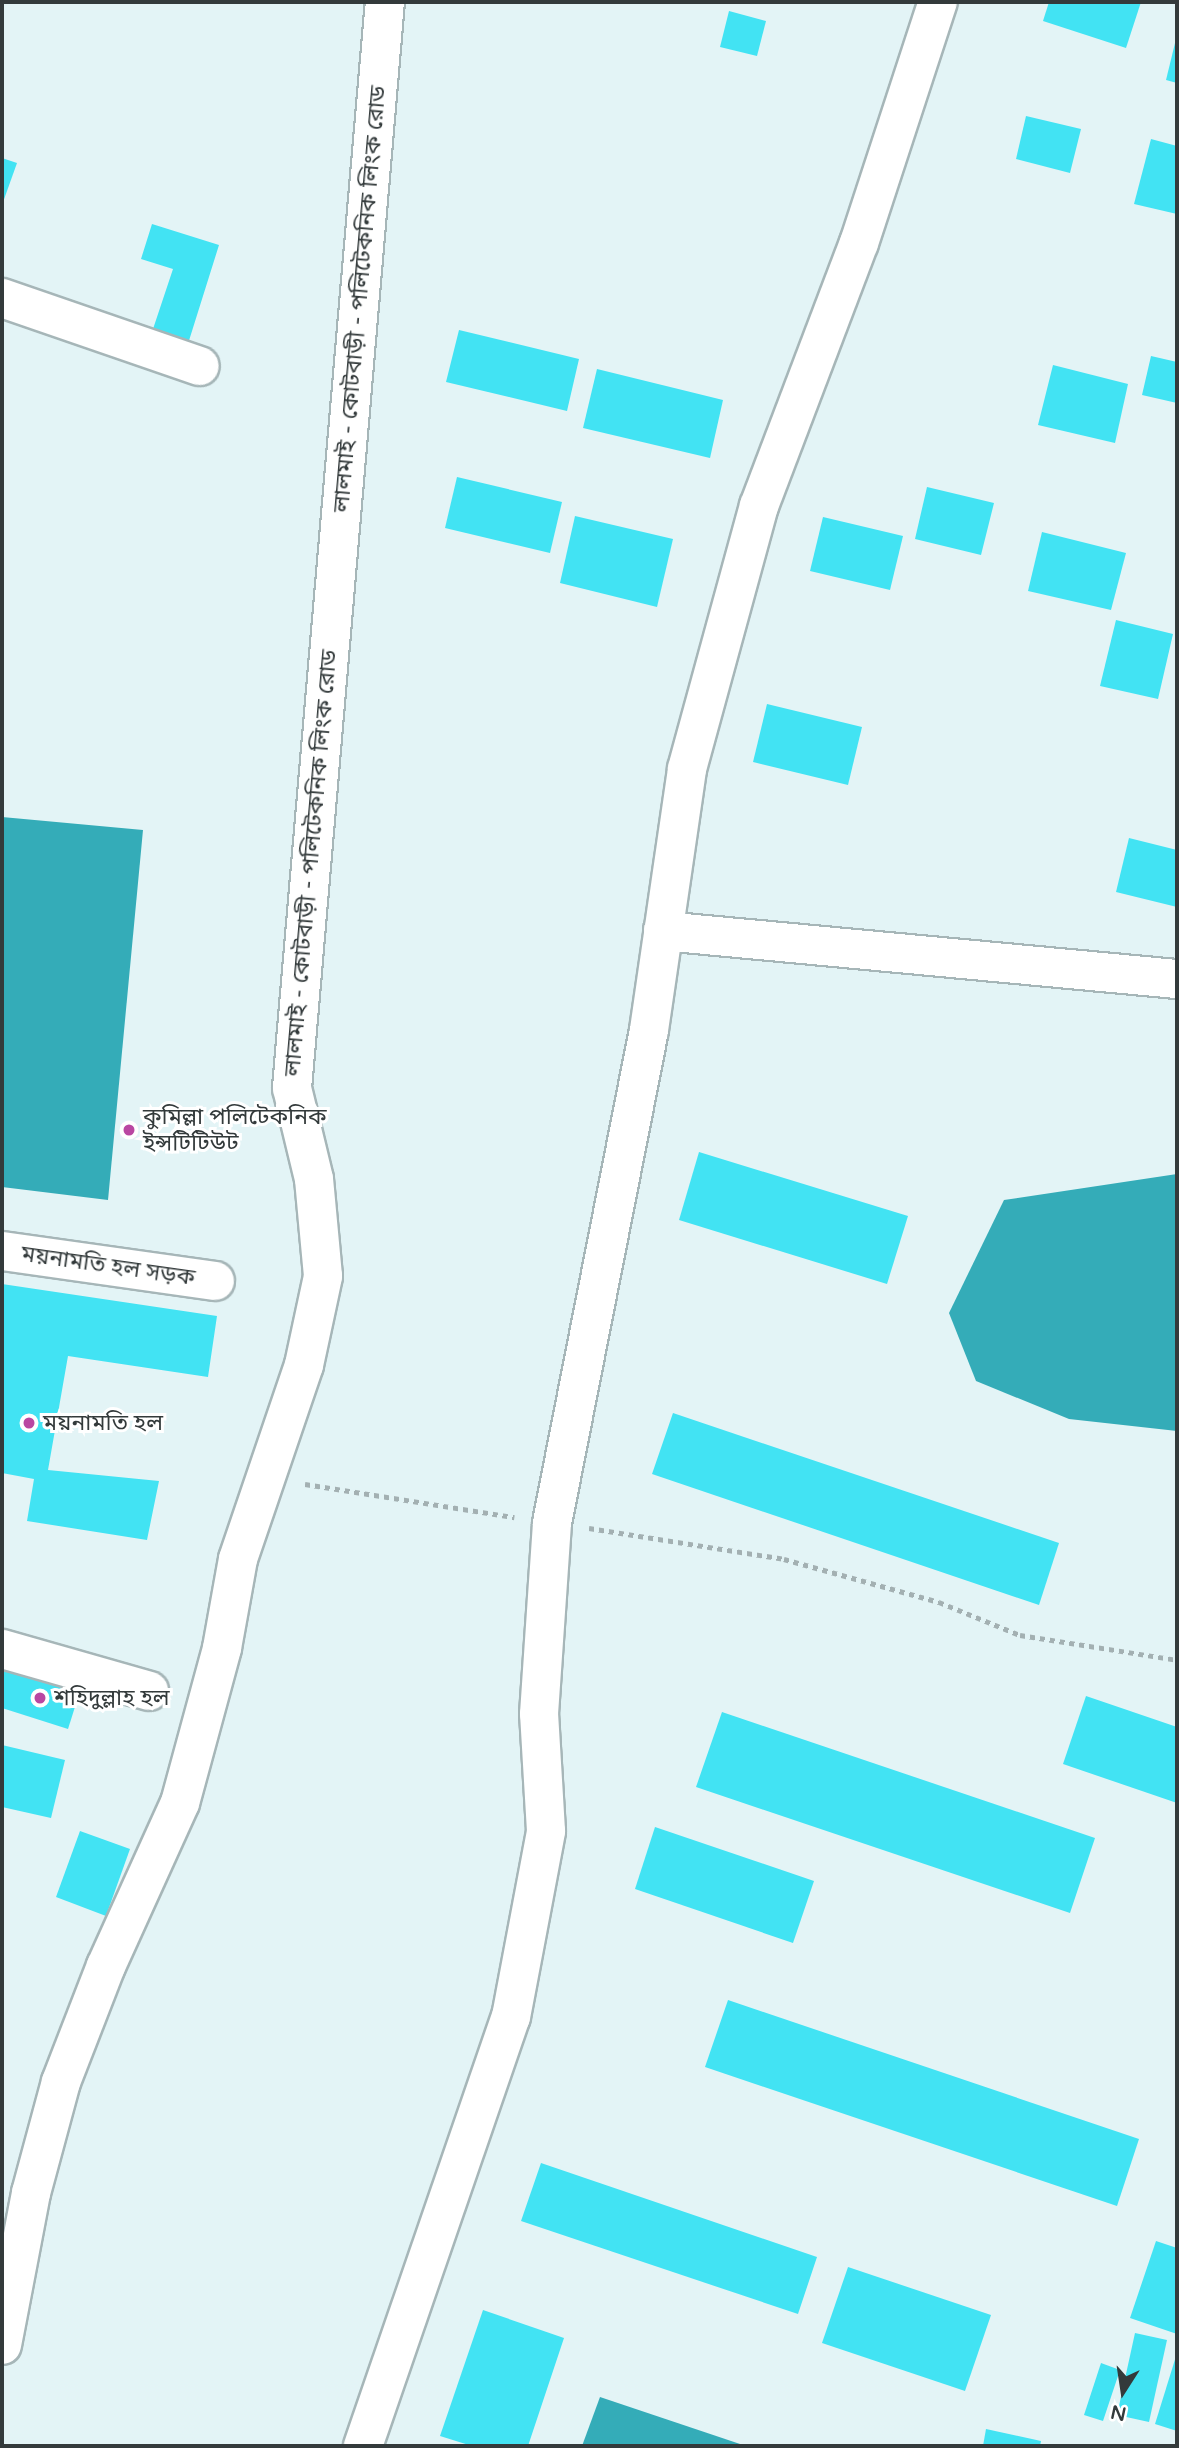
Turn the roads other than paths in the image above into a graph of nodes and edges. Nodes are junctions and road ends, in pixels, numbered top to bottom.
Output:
1 (385, 2) edge
2 (938, 2) edge
3 (2, 298) edge
4 (200, 366) dead end
5 (663, 931) junction
6 (1177, 979) edge
7 (2, 1251) edge
8 (215, 1281) dead end
9 (2, 1649) edge
10 (149, 1691) dead end
11 (2, 2345) edge
12 (363, 2446) edge

1 - 11 street, লালমাই - কোটবাড়ী - পলিটেকনিক লিংক রোড
2 - 5 street
3 - 4 street
5 - 6 street
5 - 12 street
7 - 8 street, ময়নামতি হল সড়ক
9 - 10 street

